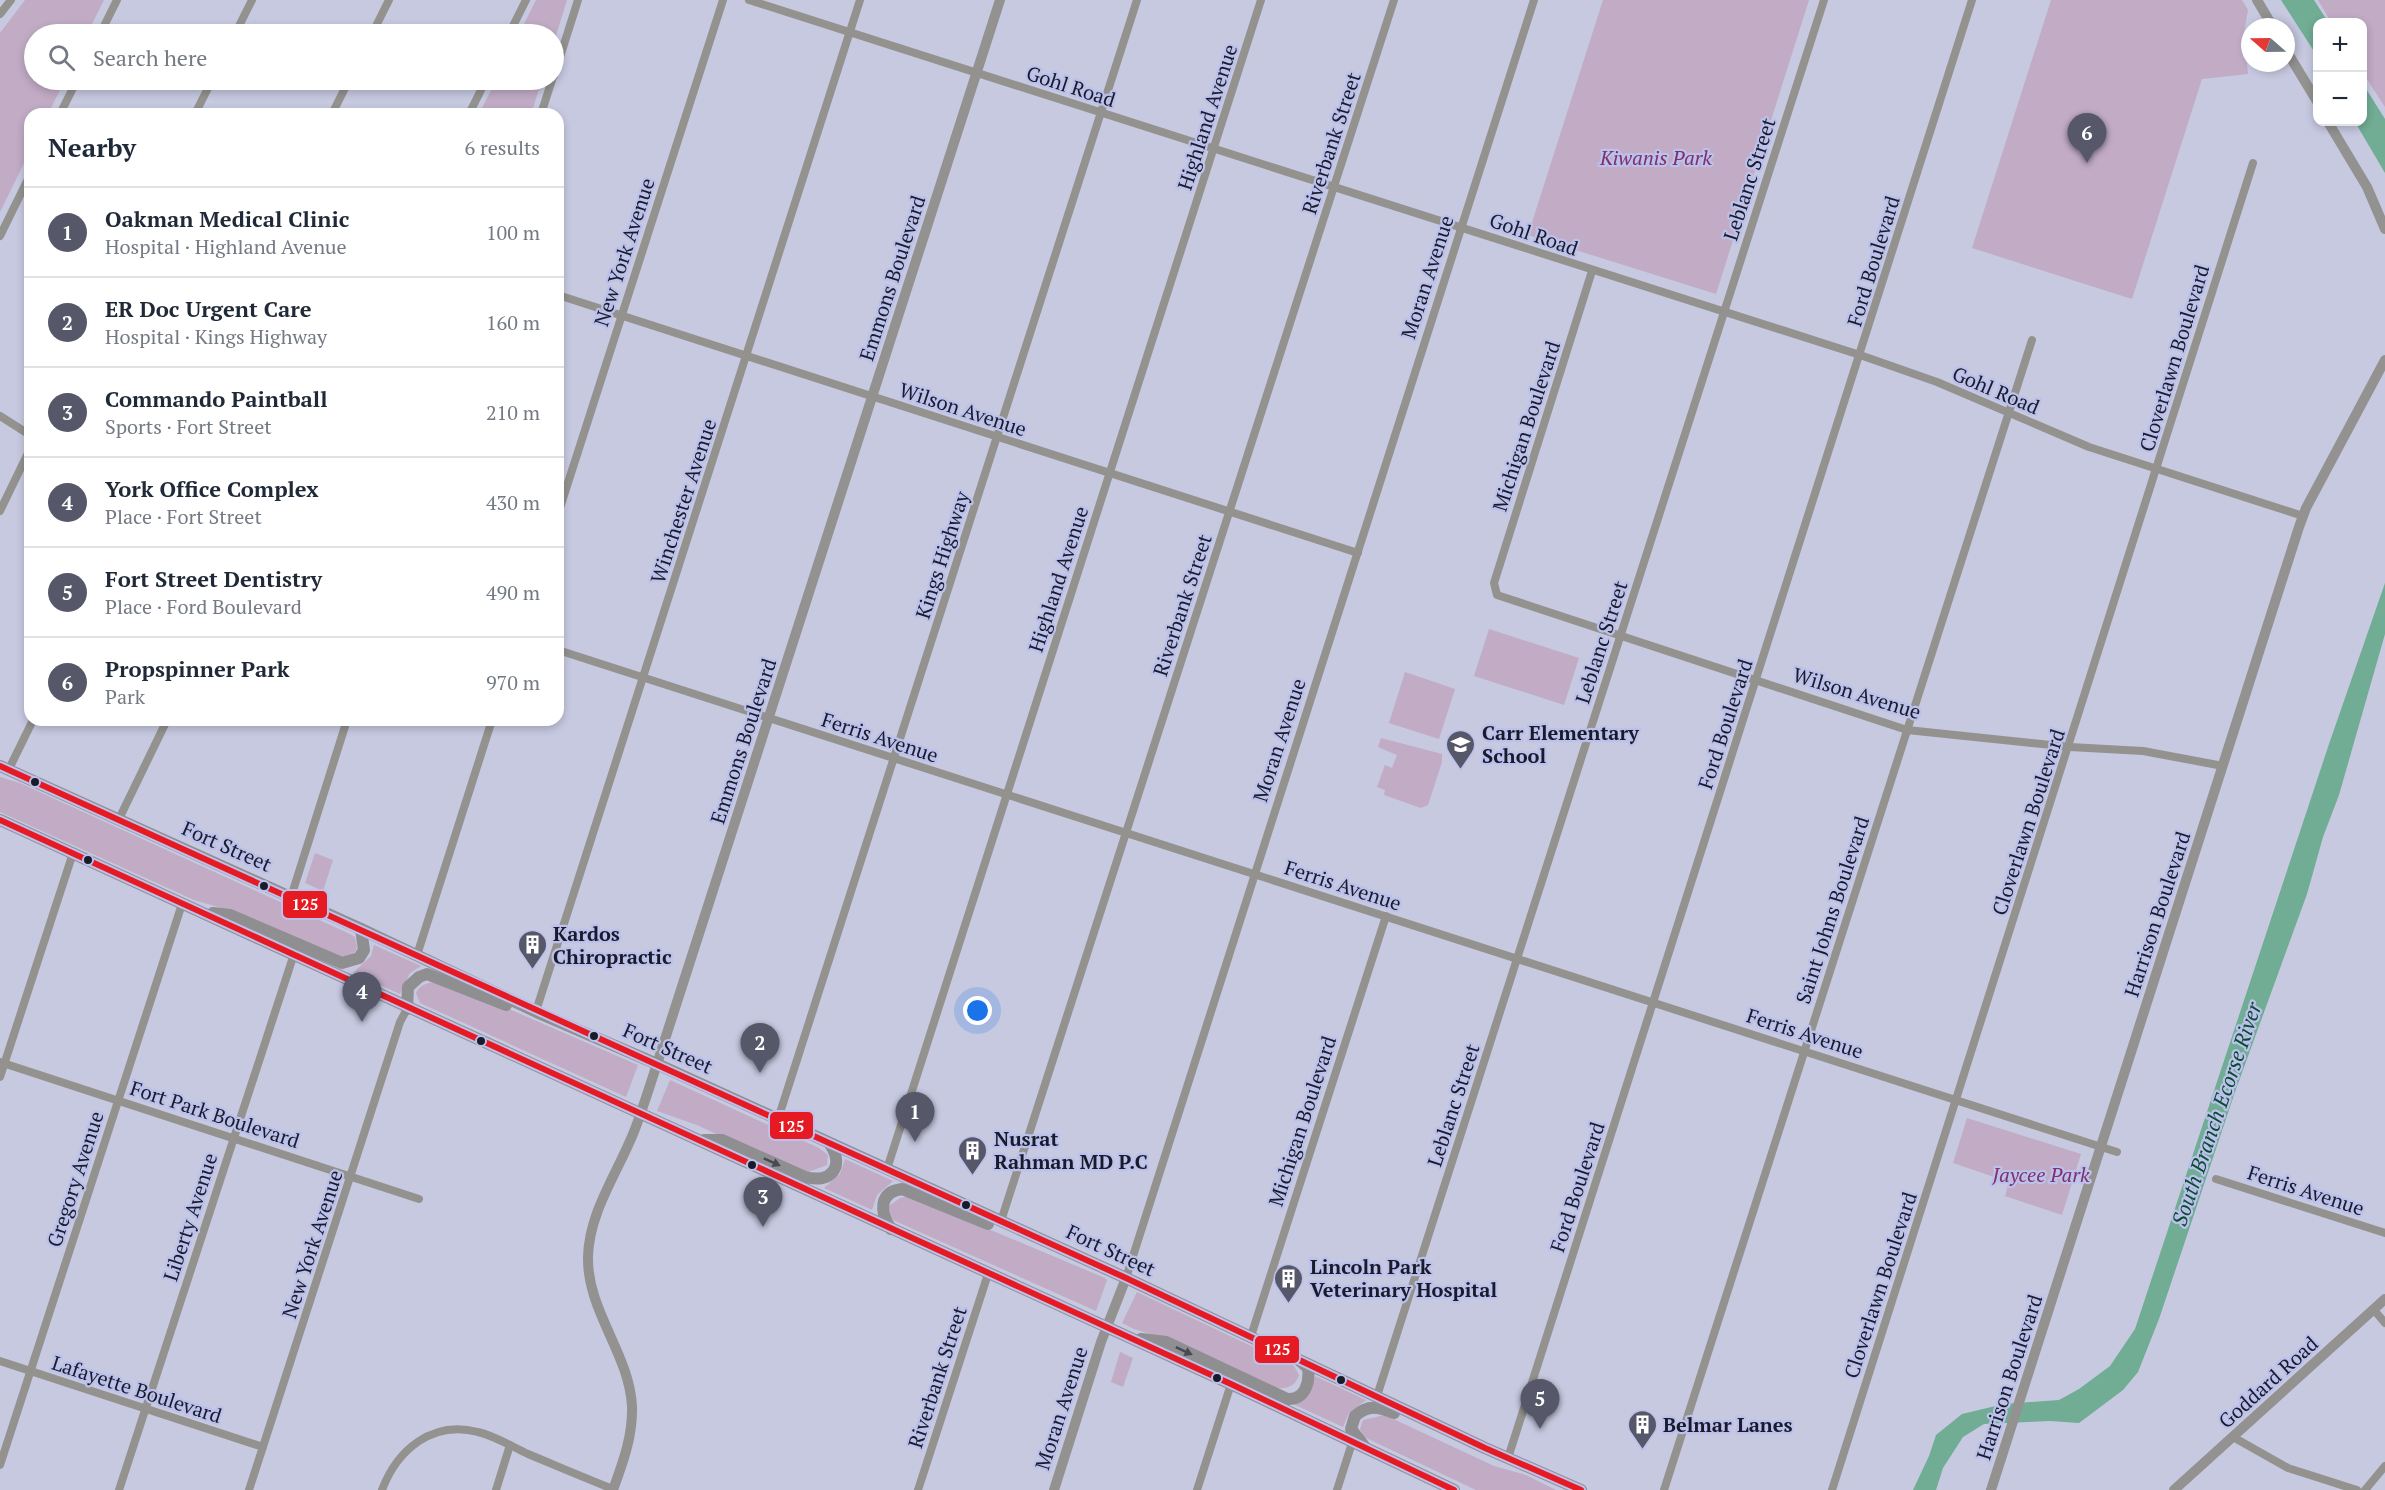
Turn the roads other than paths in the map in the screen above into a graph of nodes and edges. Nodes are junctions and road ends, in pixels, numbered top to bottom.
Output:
1 (11, 0) edge
2 (117, 0) edge
3 (252, 0) edge
4 (389, 0) edge
5 (526, 0) edge
6 (578, 0) edge
7 (723, 0) edge
8 (749, 0) edge
9 (860, 0) edge
10 (1000, 0) edge
11 (1137, 0) edge
12 (1261, 0) edge
13 (1394, 0) edge
14 (1534, 0) edge
15 (1824, 0) edge
16 (1972, 0) edge
17 (2257, 0) edge
18 (0, 14) edge
19 (2268, 18) edge
20 (105, 24) edge
21 (239, 24) edge
22 (377, 24) edge
23 (514, 24) edge
24 (850, 33) junction
25 (564, 44) edge
26 (2295, 65) edge
27 (976, 73) junction
28 (72, 90) edge
29 (207, 90) edge
30 (344, 90) edge
31 (481, 90) edge
32 (549, 90) edge
33 (2313, 95) edge
34 (64, 108) edge
35 (198, 108) edge
36 (335, 108) edge
37 (472, 108) edge
38 (544, 108) edge
39 (1101, 113) junction
40 (2330, 126) edge
41 (1214, 149) junction
42 (2253, 163) dead end
43 (1333, 187) junction
44 (24, 188) edge
45 (1461, 229) junction
46 (2385, 229) edge
47 (0, 236) edge
48 (1592, 271) junction
49 (564, 297) edge
50 (1724, 313) junction
51 (621, 315) junction
52 (2032, 340) dead end
53 (1860, 356) junction
54 (746, 357) junction
55 (2385, 360) edge
56 (873, 396) junction
57 (2009, 413) junction
58 (0, 416) edge
59 (24, 431) edge
60 (996, 437) junction
61 (24, 461) edge
62 (2157, 469) junction
63 (1110, 473) junction
64 (564, 495) edge
65 (0, 511) edge
66 (1230, 511) junction
67 (2303, 516) junction
68 (1358, 553) junction
69 (1495, 592) joint
70 (1620, 636) junction
71 (564, 652) edge
72 (643, 678) junction
73 (1756, 679) junction
74 (769, 719) junction
75 (29, 726) edge
76 (164, 726) edge
77 (345, 726) edge
78 (490, 726) edge
79 (1907, 730) junction
80 (2070, 747) junction
81 (894, 758) junction
82 (2223, 766) junction
83 (4, 767) edge
84 (1006, 794) junction
85 (119, 819) junction
86 (0, 820) edge
87 (1127, 833) junction
88 (73, 854) junction
89 (1255, 875) junction
90 (291, 897) junction
91 (182, 904) junction
92 (202, 913) junction
93 (1386, 916) junction
94 (361, 929) junction
95 (294, 954) junction
96 (417, 955) junction
97 (1517, 959) junction
98 (1653, 1001) junction
99 (407, 1009) junction
100 (539, 1013) junction
101 (1804, 1052) junction
102 (2, 1063) edge
103 (657, 1064) junction
104 (0, 1077) edge
105 (117, 1100) junction
106 (1956, 1100) junction
107 (640, 1113) junction
108 (778, 1119) junction
109 (232, 1137) junction
110 (697, 1140) junction
111 (830, 1144) junction
112 (2101, 1146) junction
113 (2117, 1152) dead end
114 (886, 1169) junction
115 (352, 1177) junction
116 (2216, 1179) dead end
117 (419, 1199) dead end
118 (880, 1219) junction
119 (1000, 1221) junction
120 (1016, 1228) junction
121 (2385, 1233) edge
122 (988, 1274) junction
123 (1126, 1278) junction
124 (2385, 1299) edge
125 (2374, 1310) junction
126 (2385, 1323) edge
127 (1106, 1328) junction
128 (1251, 1336) junction
129 (1128, 1337) junction
130 (1297, 1358) junction
131 (0, 1361) edge
132 (31, 1371) junction
133 (1231, 1384) junction
134 (1377, 1396) junction
135 (146, 1409) junction
136 (2234, 1437) junction
137 (1352, 1443) junction
138 (510, 1445) junction
139 (263, 1447) junction
140 (1369, 1451) junction
141 (1508, 1458) junction
142 (0, 1465) edge
143 (2385, 1466) edge
144 (119, 1490) edge
145 (249, 1490) edge
146 (382, 1490) edge
147 (496, 1490) edge
148 (613, 1490) edge
149 (918, 1490) edge
150 (1054, 1490) edge
151 (1197, 1490) edge
152 (1337, 1490) edge
153 (1454, 1490) edge
154 (1581, 1490) edge
155 (1664, 1490) edge
156 (1832, 1490) edge
157 (1991, 1490) edge
158 (2174, 1490) edge
159 (2356, 1490) edge
160 (2365, 1490) edge

1 - 18 street
2 - 20 street
3 - 21 street
4 - 22 street
5 - 23 street
6 - 25 street
7 - 51 street, New York Avenue
8 - 24 street, Gohl Road
9 - 24 street, Winchester Avenue
10 - 27 street, Emmons Boulevard
11 - 39 street, Kings Highway
12 - 41 street, Highland Avenue
13 - 43 street, Riverbank Street
14 - 45 street, Moran Avenue
15 - 50 street, Leblanc Street
16 - 53 street, Ford Boulevard
17 - 19 street
24 - 27 street, Gohl Road
24 - 54 street, Winchester Avenue
26 - 33 street
27 - 39 street, Gohl Road
27 - 56 street, Emmons Boulevard
28 - 34 street
29 - 35 street
30 - 36 street
31 - 37 street
32 - 38 street
39 - 41 street, Gohl Road
39 - 60 street, Kings Highway
40 - 46 street
41 - 43 street, Gohl Road
41 - 63 street, Highland Avenue
42 - 62 street, Cloverlawn Boulevard
43 - 45 street, Gohl Road
43 - 66 street, Riverbank Street
44 - 47 street
45 - 48 street, Gohl Road
45 - 68 street, Moran Avenue
48 - 50 street, Gohl Road
48 - 69 street, Michigan Boulevard
49 - 51 street, Wilson Avenue
50 - 53 street, Gohl Road
50 - 70 street, Leblanc Street
51 - 54 street, Wilson Avenue
51 - 64 street, New York Avenue
52 - 57 street, Saint Johns Boulevard
53 - 57 street, Gohl Road
53 - 73 street, Ford Boulevard
54 - 56 street, Wilson Avenue
54 - 72 street, Winchester Avenue
55 - 67 street, Harrison Boulevard
56 - 60 street, Wilson Avenue
56 - 74 street, Emmons Boulevard
57 - 62 street, Gohl Road
57 - 79 street, Saint Johns Boulevard
58 - 59 street
60 - 63 street, Wilson Avenue
60 - 81 street, Kings Highway
61 - 65 street
62 - 67 street, Gohl Road
62 - 80 street, Cloverlawn Boulevard
63 - 66 street, Wilson Avenue
63 - 84 street, Highland Avenue
66 - 68 street, Wilson Avenue
66 - 87 street, Riverbank Street
67 - 82 street, Harrison Boulevard
68 - 89 street, Moran Avenue
69 - 70 street, Wilson Avenue
70 - 73 street, Wilson Avenue
70 - 97 street, Leblanc Street
71 - 72 street, Ferris Avenue
72 - 74 street, Ferris Avenue
72 - 100 street, Winchester Avenue
73 - 79 street, Wilson Avenue
73 - 98 street, Ford Boulevard
74 - 81 street, Ferris Avenue
74 - 103 street, Emmons Boulevard
75 - 83 street
76 - 85 street
77 - 90 street
78 - 96 street
79 - 80 street, Wilson Avenue
79 - 101 street, Saint Johns Boulevard
80 - 82 street, Wilson Avenue
80 - 106 street, Cloverlawn Boulevard
81 - 84 street, Ferris Avenue
81 - 108 street, Kings Highway
82 - 112 street, Harrison Boulevard
83 - 85 main road, Fort Street
84 - 87 street, Ferris Avenue
84 - 114 street, Highland Avenue
85 - 90 main road, Fort Street
86 - 88 main road
87 - 89 street, Ferris Avenue
87 - 119 street, Riverbank Street
88 - 91 main road
88 - 102 street
89 - 93 street, Ferris Avenue
89 - 123 street, Moran Avenue
90 - 94 main road, Fort Street
91 - 92 main road
91 - 105 street, Gregory Avenue
92 - 94 main road
92 - 95 main road
93 - 97 street, Ferris Avenue
93 - 128 street, Michigan Boulevard
94 - 96 main road, Fort Street
95 - 99 main road
95 - 109 street, Liberty Avenue
96 - 100 main road, Fort Street
97 - 98 street, Ferris Avenue
97 - 134 street, Leblanc Street
98 - 101 street, Ferris Avenue
98 - 141 street, Ford Boulevard
99 - 100 main road
99 - 107 main road
99 - 115 street, New York Avenue
100 - 103 main road, Fort Street
101 - 106 street, Ferris Avenue
101 - 155 street, Saint Johns Boulevard
102 - 104 street
102 - 105 street, Fort Park Boulevard
103 - 107 street, Emmons Boulevard
103 - 108 main road, Fort Street
105 - 109 street, Fort Park Boulevard
105 - 132 street, Gregory Avenue
106 - 112 street, Ferris Avenue
106 - 156 street, Cloverlawn Boulevard
107 - 110 main road
107 - 148 street, Emmons Boulevard
108 - 111 main road, Fort Street
109 - 115 street, Fort Park Boulevard
109 - 135 street, Liberty Avenue
110 -> 111 main road
110 - 118 main road
111 - 114 main road, Fort Street
112 - 113 street, Ferris Avenue
112 - 157 street, Harrison Boulevard
114 - 119 main road, Fort Street
115 - 117 street, Fort Park Boulevard
115 - 139 street, New York Avenue
116 - 121 street, Ferris Avenue
118 - 120 main road
118 - 122 main road
119 - 120 main road, Fort Street
120 - 123 main road, Fort Street
122 - 127 main road
122 - 149 street, Riverbank Street
123 - 127 street, Moran Avenue
123 - 128 main road, Fort Street
124 - 125 street, Goddard Road
125 - 126 street
125 - 136 street, Goddard Road
127 - 129 main road
127 - 150 street, Moran Avenue
128 - 130 main road, Fort Street
129 -> 130 main road
129 - 133 main road
130 - 134 main road, Fort Street
131 - 132 street, Lafayette Boulevard
132 - 135 street, Lafayette Boulevard
132 - 142 street, Gregory Avenue
133 - 137 main road
133 - 151 street
134 - 141 main road, Fort Street
135 - 139 street, Lafayette Boulevard
135 - 144 street, Liberty Avenue
136 - 158 street, Goddard Road
136 - 159 street
137 - 140 main road
137 - 152 street
138 - 146 street
138 - 147 street
138 - 148 street
139 - 145 street, New York Avenue
140 - 141 main road
140 - 153 main road
141 - 154 main road, Fort Street
143 - 160 street

